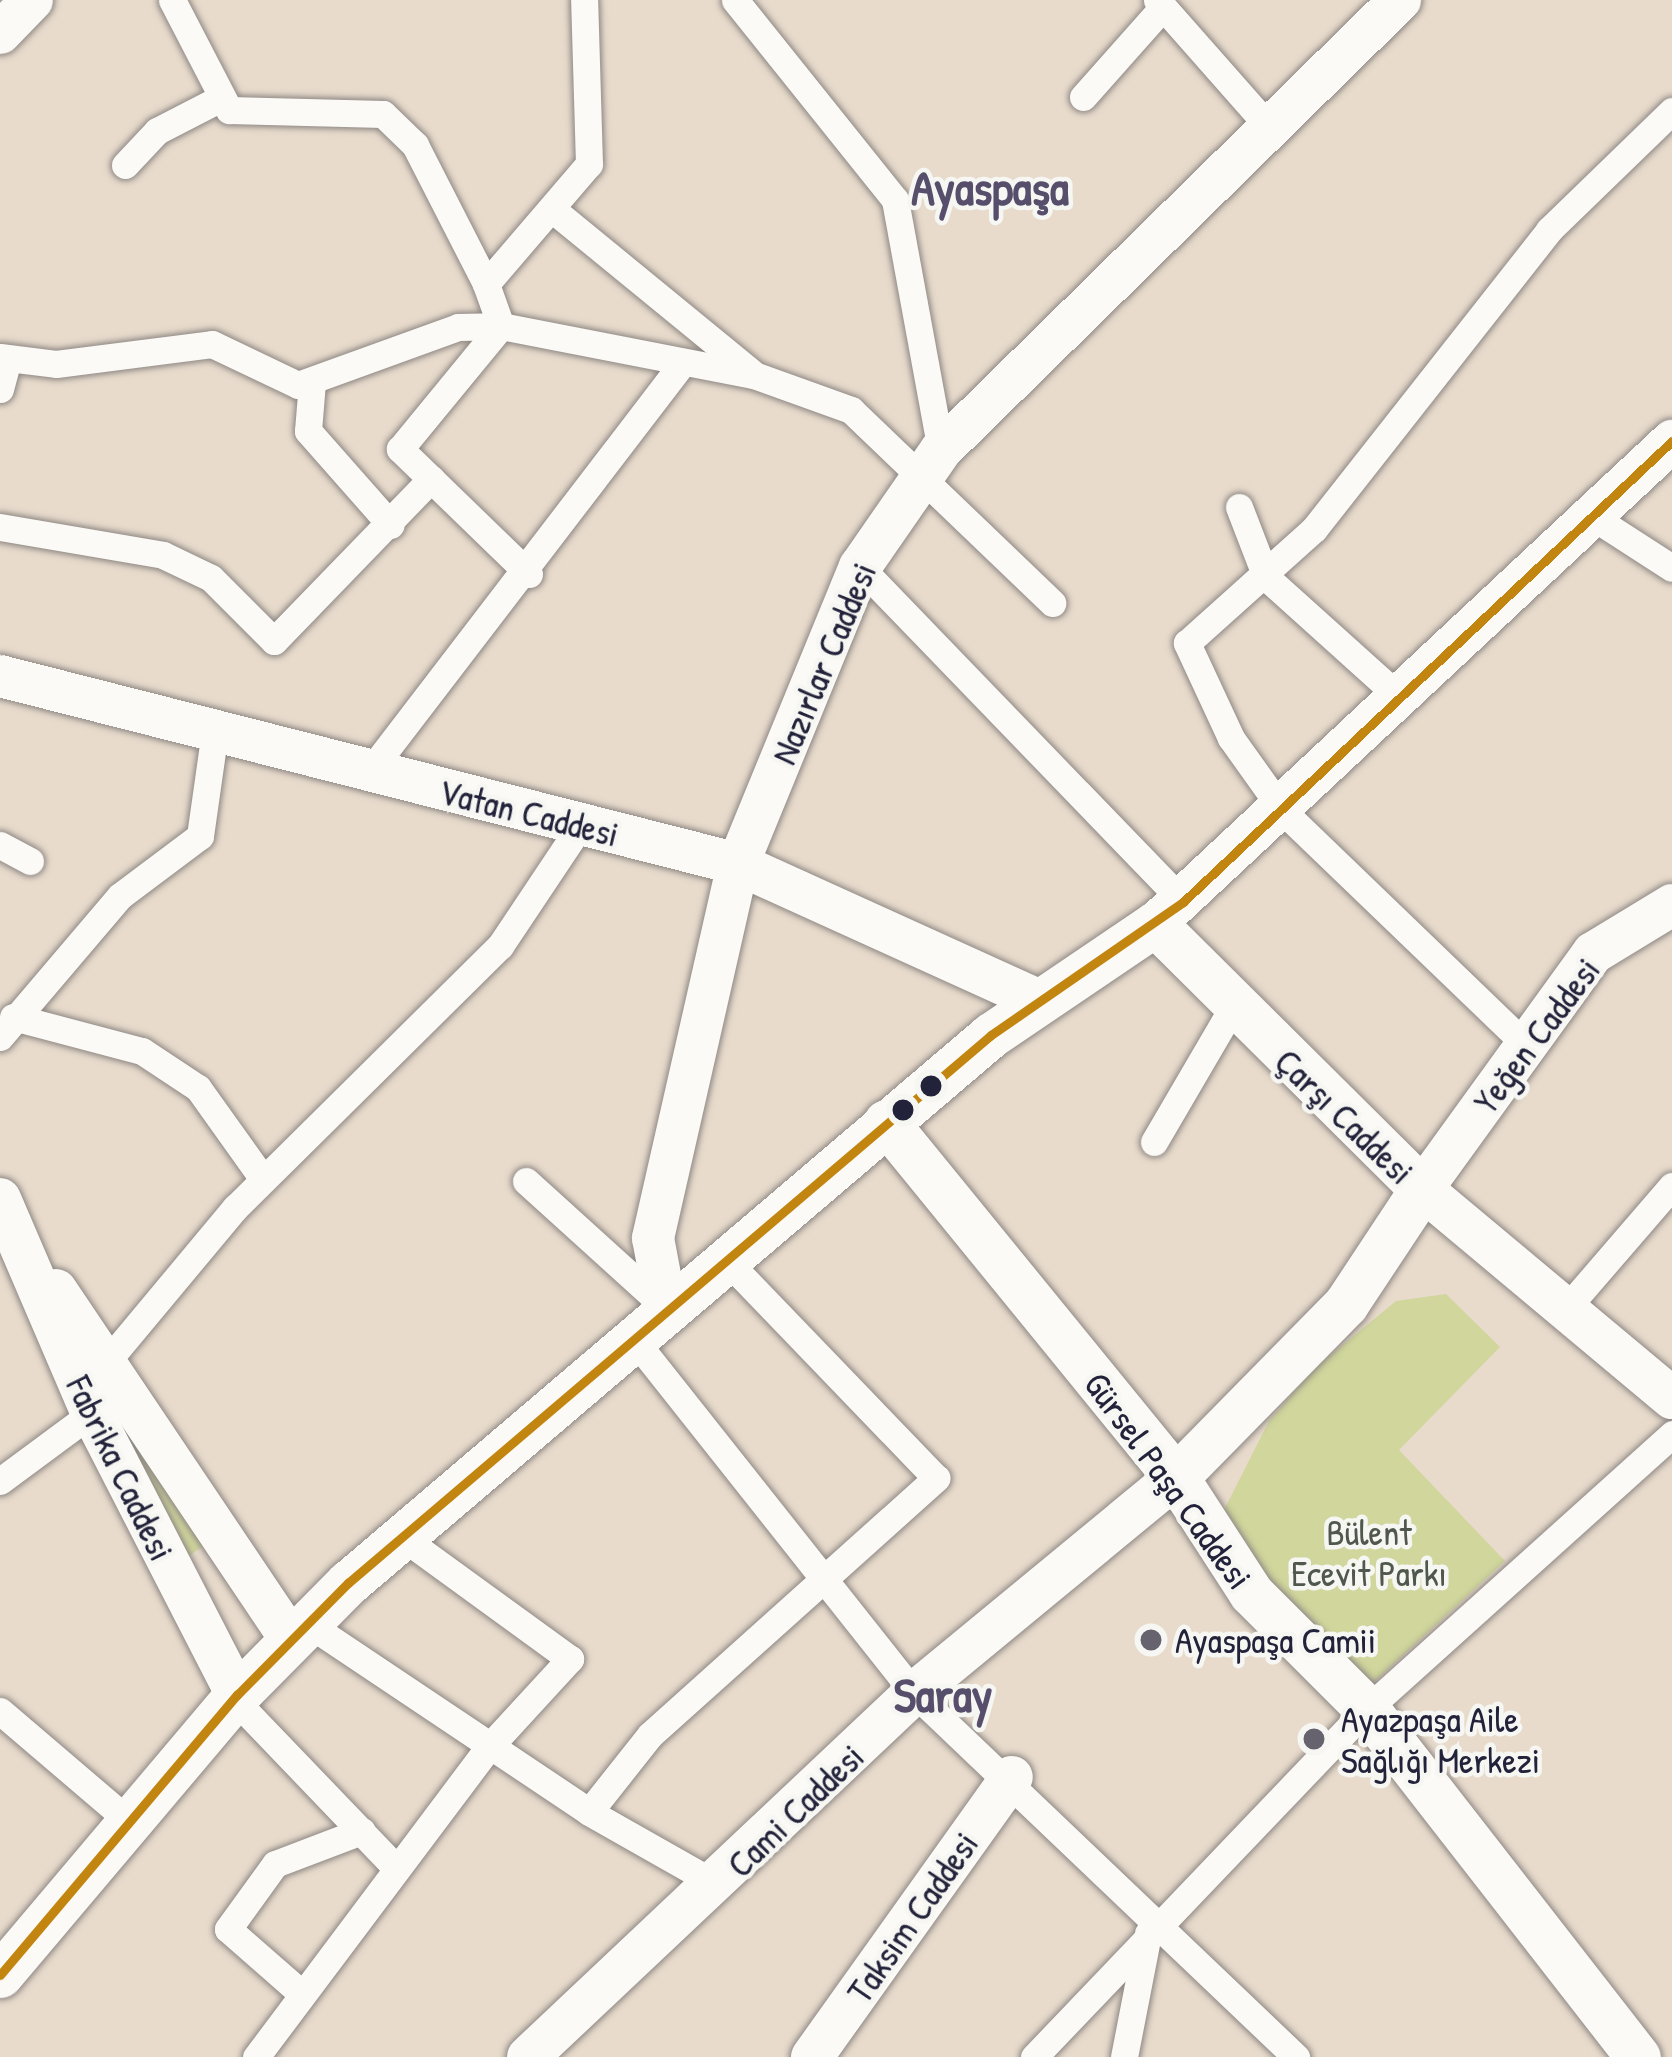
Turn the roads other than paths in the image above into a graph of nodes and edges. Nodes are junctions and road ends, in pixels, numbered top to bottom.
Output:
1 (32, 0) edge
2 (172, 0) edge
3 (584, 0) edge
4 (735, 0) edge
5 (1400, 0) edge
6 (1160, 4) edge
7 (0, 33) edge
8 (1083, 97) dead end
9 (220, 98) junction
10 (1672, 111) edge
11 (1269, 127) junction
12 (125, 165) dead end
13 (552, 209) junction
14 (486, 284) junction
15 (501, 326) junction
16 (4, 358) edge
17 (681, 365) junction
18 (754, 375) junction
19 (312, 382) junction
20 (0, 389) edge
21 (1672, 441) edge
22 (930, 465) junction
23 (431, 479) junction
24 (1239, 507) dead end
25 (1596, 519) junction
26 (392, 525) junction
27 (0, 526) edge
28 (860, 567) junction
29 (1672, 568) edge
30 (529, 574) junction
31 (1266, 578) junction
32 (1052, 603) dead end
33 (0, 676) edge
34 (1398, 696) junction
35 (215, 731) junction
36 (370, 771) junction
37 (1283, 811) junction
38 (580, 826) junction
39 (0, 845) edge
40 (30, 861) dead end
41 (738, 864) junction
42 (1672, 905) edge
43 (1169, 913) junction
44 (1040, 1001) junction
45 (1233, 1007) junction
46 (7, 1027) edge
47 (1526, 1045) junction
48 (886, 1122) junction
49 (1154, 1142) dead end
50 (263, 1179) junction
51 (526, 1180) dead end
52 (1672, 1186) edge
53 (1422, 1189) junction
54 (5, 1228) edge
55 (722, 1256) junction
56 (1570, 1304) junction
57 (666, 1307) junction
58 (632, 1337) junction
59 (120, 1376) junction
60 (1672, 1398) edge
61 (91, 1411) junction
62 (1672, 1434) edge
63 (1177, 1477) junction
64 (0, 1480) edge
65 (401, 1536) junction
66 (823, 1582) junction
67 (299, 1631) junction
68 (914, 1693) junction
69 (236, 1697) junction
70 (1367, 1709) junction
71 (0, 1711) edge
72 (489, 1747) junction
73 (1012, 1777) junction
74 (589, 1812) junction
75 (131, 1823) junction
76 (362, 1831) junction
77 (396, 1868) junction
78 (718, 1885) junction
79 (1154, 1924) junction
80 (0, 1975) edge
81 (301, 1993) junction
82 (256, 2057) edge
83 (529, 2057) edge
84 (812, 2057) edge
85 (1034, 2057) edge
86 (1124, 2057) edge
87 (1296, 2057) edge
88 (1638, 2057) edge

1 - 7 main road
2 - 9 street
3 - 13 street
4 - 22 street
5 - 11 main road, Nazırlar Caddesi
6 - 8 street
6 - 11 street
9 - 12 street
9 - 14 street
10 - 31 street
11 - 22 main road, Nazırlar Caddesi
13 - 14 street
13 - 18 street
14 - 15 street
15 - 17 street
15 - 19 street
15 - 23 street
16 - 19 street
16 - 20 street
17 - 18 street
17 - 30 street
18 - 22 street
19 - 26 street
21 - 25 main road
22 - 28 main road, Nazırlar Caddesi
22 - 32 street
23 - 26 street
23 - 30 street
24 - 31 street
25 - 29 street
25 - 34 main road
26 - 27 street
28 - 41 main road, Nazırlar Caddesi
28 - 43 street
30 - 36 street
31 - 34 street
31 - 37 street
33 - 35 main road, Vatan Caddesi
34 - 37 main road
35 - 36 main road, Vatan Caddesi
35 - 46 street
36 - 38 main road, Vatan Caddesi
37 - 43 main road
37 - 47 street
38 - 41 main road, Vatan Caddesi
38 - 50 street
39 - 40 street
41 - 44 main road, Vatan Caddesi
41 - 57 main road, Nazırlar Caddesi
42 - 47 main road, Yeğen Caddesi
43 - 44 highway
43 - 45 highway, Çarşı Caddesi
44 - 48 highway
45 - 49 street
45 - 53 highway, Çarşı Caddesi
46 - 50 street
47 - 53 main road, Yeğen Caddesi
48 - 55 highway
48 - 63 highway, Gürsel Paşa Caddesi
50 - 59 street
51 - 57 street
52 - 56 street
53 - 56 main road
53 - 63 highway, Çarşı Caddesi
54 - 59 main road, Fabrika Caddesi
54 - 61 main road, Fabrika Caddesi
55 - 57 highway
55 - 66 street
56 - 60 main road
57 - 58 highway
58 - 65 highway
58 - 66 street
59 - 61 street
59 - 67 main road, Fabrika Caddesi
61 - 64 street
61 - 69 main road, Fabrika Caddesi
62 - 70 street
63 - 68 main road, Cami Caddesi
63 - 70 highway, Gürsel Paşa Caddesi
65 - 67 highway
65 - 72 street
66 - 68 street
66 - 74 street
67 - 69 highway
67 - 72 street
68 - 73 street
68 - 78 main road, Cami Caddesi
69 - 75 highway
69 - 76 street
70 - 79 street
70 - 88 highway, Gürsel Paşa Caddesi
71 - 75 street
72 - 74 street
72 - 77 street
73 - 79 street
73 - 84 main road, Taksim Caddesi
74 - 78 street
75 - 80 highway
76 - 77 street
76 - 81 street
77 - 81 street
78 - 83 main road, Cami Caddesi
79 - 85 street
79 - 86 street
79 - 87 street
81 - 82 street

